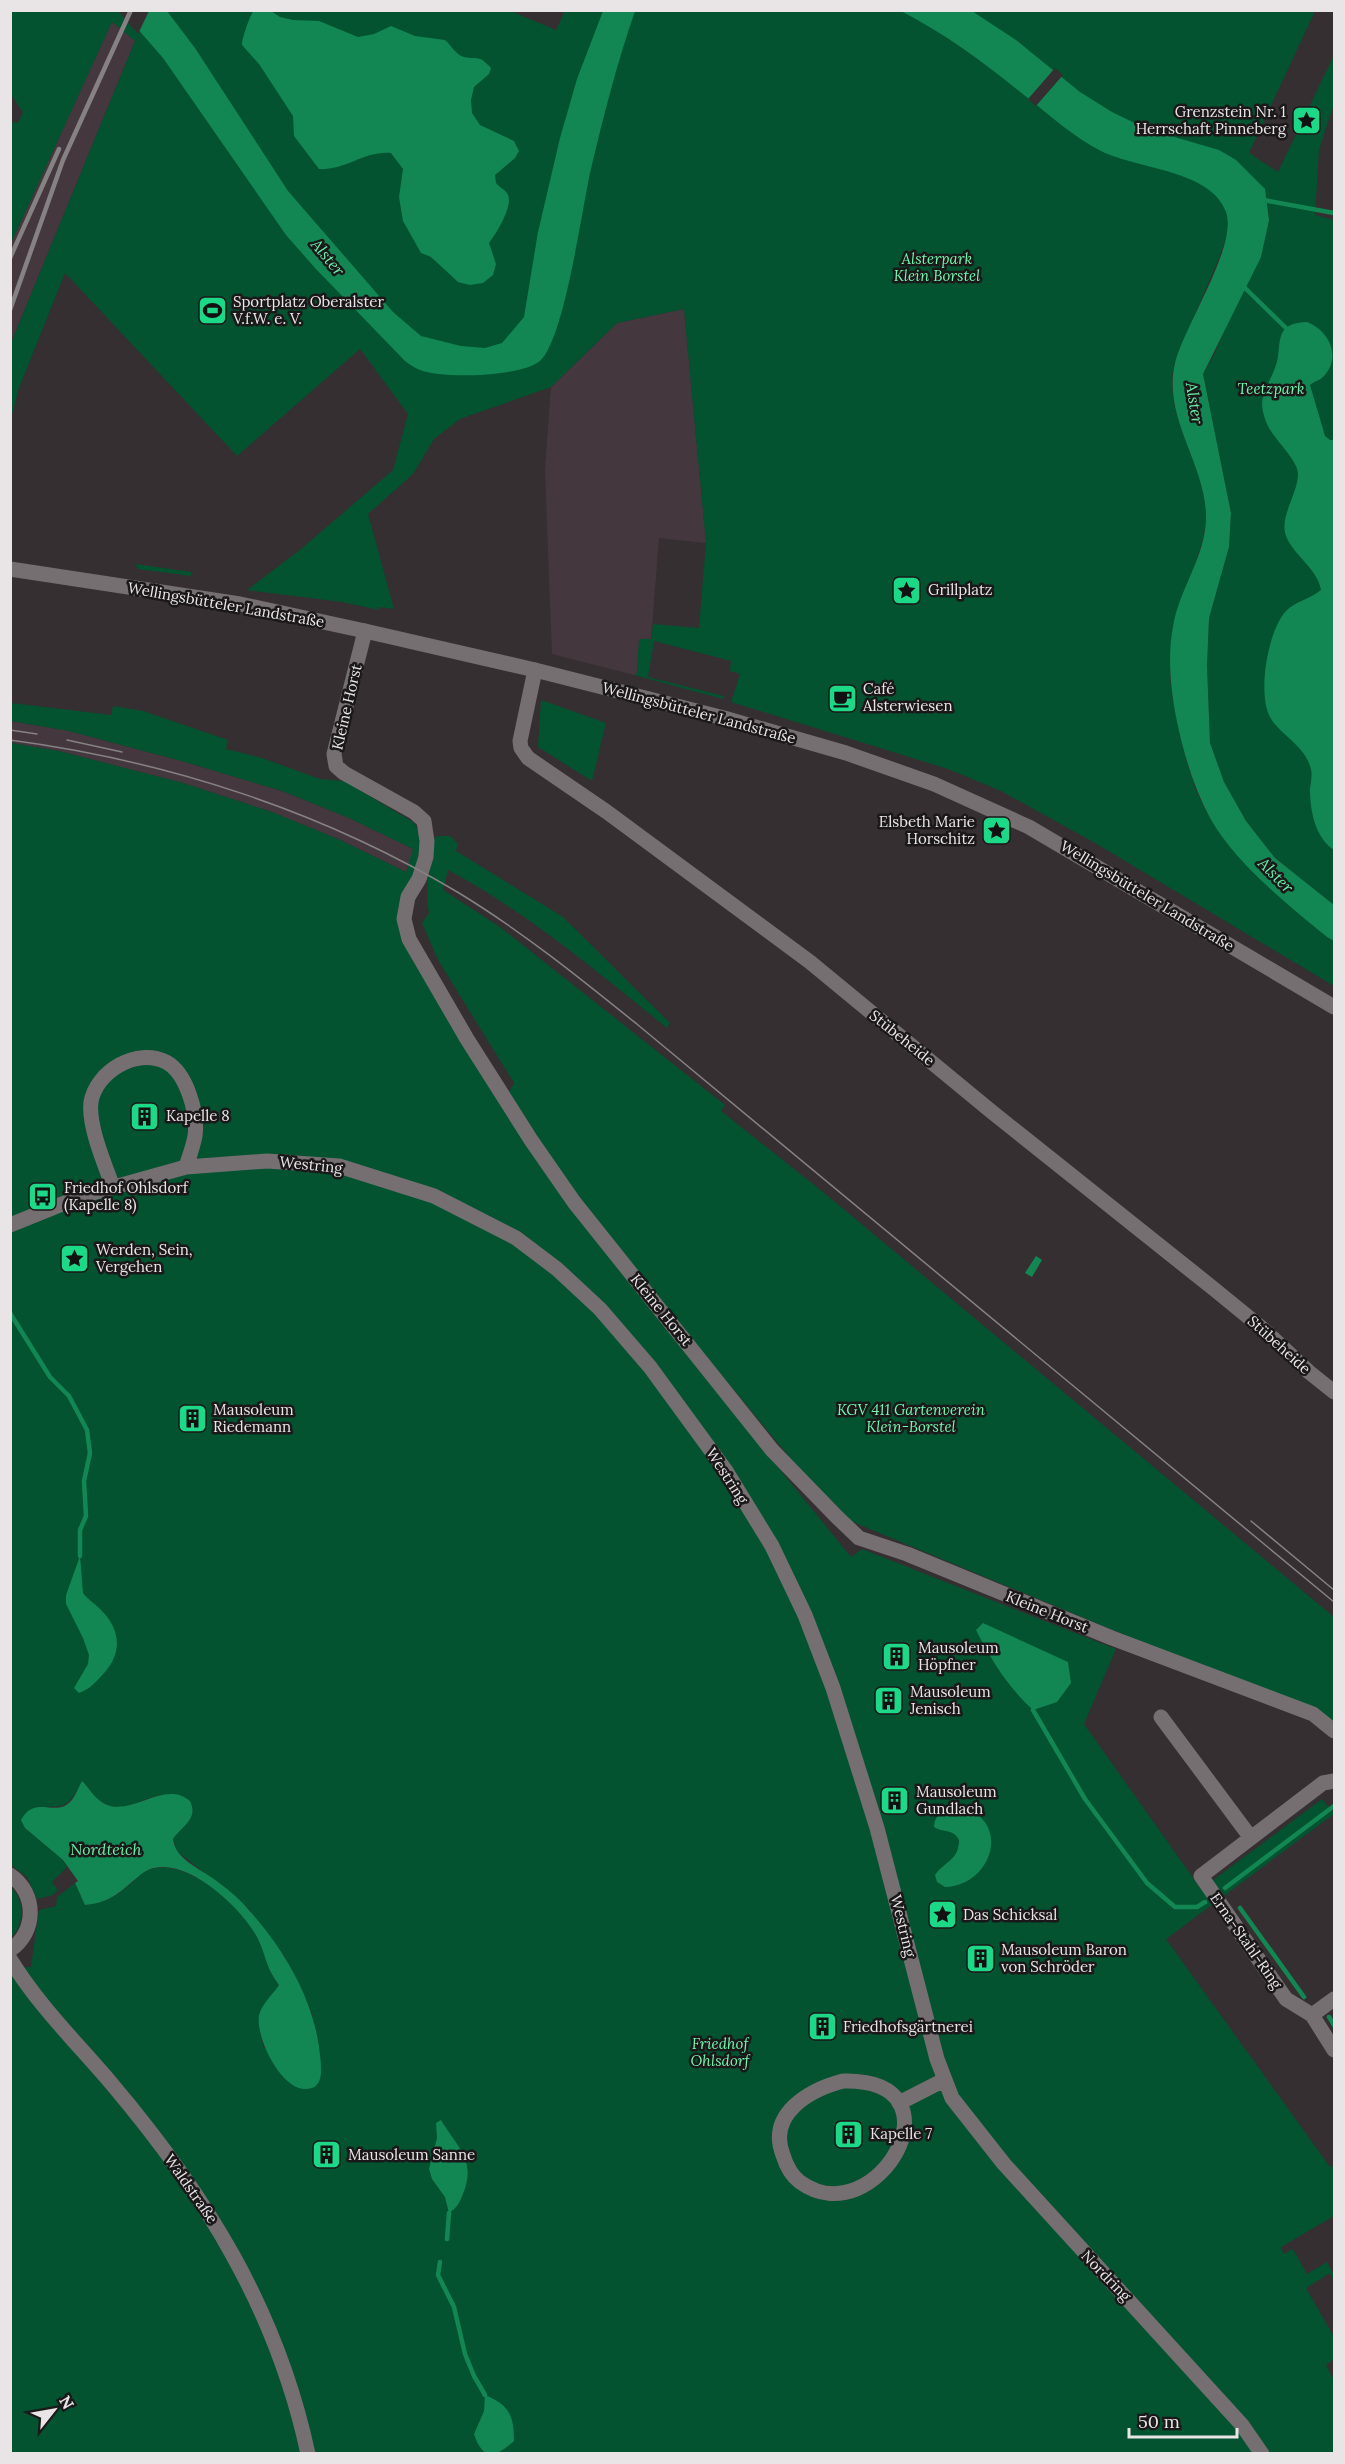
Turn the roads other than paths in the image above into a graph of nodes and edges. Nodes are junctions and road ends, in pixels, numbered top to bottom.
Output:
1 (10, 569) edge
2 (365, 631) junction
3 (535, 670) junction
4 (1335, 1006) edge
5 (186, 1167) junction
6 (113, 1187) junction
7 (10, 1225) edge
8 (1335, 1392) edge
9 (1161, 1717) dead end
10 (1335, 1731) edge
11 (1335, 1781) edge
12 (1251, 1838) junction
13 (10, 1875) edge
14 (10, 1950) edge
15 (10, 1959) edge
16 (1335, 1999) edge
17 (1312, 2015) junction
18 (1335, 2050) edge
19 (944, 2080) junction
20 (952, 2098) joint
21 (899, 2103) junction
22 (308, 2454) edge
23 (1262, 2454) edge

1 - 2 street, Wellingsbütteler Landstraße
2 - 3 street, Wellingsbütteler Landstraße
2 - 10 street, Kleine Horst
3 - 4 street, Wellingsbütteler Landstraße
3 - 8 street, Stübeheide
5 - 6 street, Westring
5 - 6 street
5 - 19 street, Westring
6 - 7 street, Westring
9 - 12 street
11 - 12 street, Erna-Stahl-Ring
12 - 17 street, Erna-Stahl-Ring
13 - 14 street
15 - 22 street, Waldstraße
16 - 17 street
17 - 18 street, Erna-Stahl-Ring
19 - 20 street, Westring
19 - 21 street
20 - 23 street, Nordring
21 - 21 street

